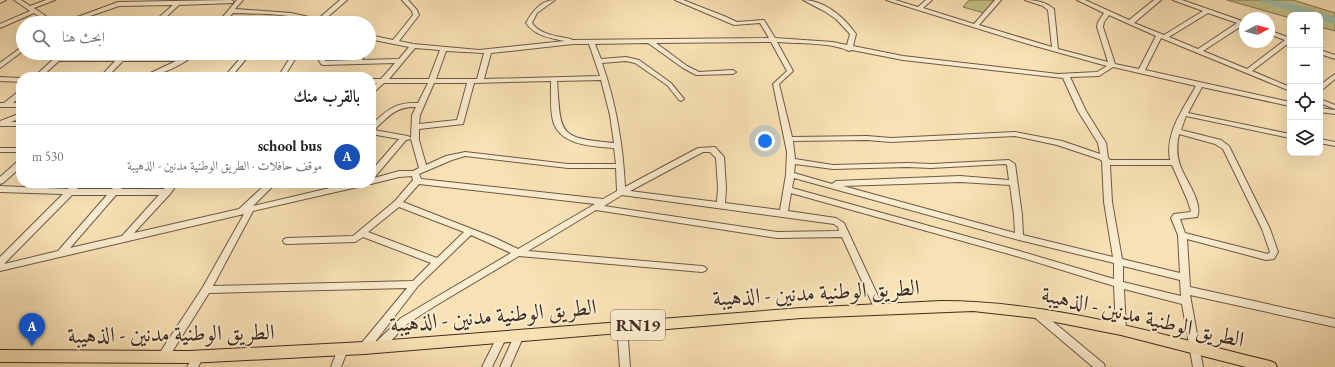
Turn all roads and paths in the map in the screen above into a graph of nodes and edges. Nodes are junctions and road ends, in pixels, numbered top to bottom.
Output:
1 (16, 0) edge
2 (52, 0) edge
3 (344, 0) edge
4 (405, 0) edge
5 (552, 0) edge
6 (678, 0) edge
7 (806, 0) edge
8 (889, 0) edge
9 (929, 0) edge
10 (998, 0) edge
11 (1028, 0) edge
12 (1080, 0) edge
13 (1096, 0) edge
14 (1158, 0) edge
15 (1176, 0) edge
16 (233, 2) edge
17 (1041, 2) edge
18 (118, 4) junction
19 (177, 4) junction
20 (1089, 4) junction
21 (920, 8) junction
22 (31, 10) junction
23 (231, 11) junction
24 (1208, 11) junction
25 (1108, 13) junction
26 (19, 16) edge
27 (41, 16) edge
28 (84, 16) edge
29 (105, 16) edge
30 (165, 16) edge
31 (226, 16) edge
32 (271, 16) edge
33 (326, 16) edge
34 (16, 18) edge
35 (1239, 21) edge
36 (1130, 23) junction
37 (0, 26) edge
38 (975, 26) junction
39 (1239, 26) edge
40 (1275, 34) edge
41 (1163, 36) junction
42 (1287, 39) edge
43 (773, 40) junction
44 (376, 41) edge
45 (649, 41) junction
46 (575, 42) junction
47 (591, 42) junction
48 (1287, 42) edge
49 (394, 43) junction
50 (413, 46) junction
51 (849, 49) junction
52 (444, 50) junction
53 (1055, 50) junction
54 (1199, 51) junction
55 (488, 52) junction
56 (16, 53) edge
57 (1323, 53) edge
58 (1335, 57) edge
59 (56, 60) edge
60 (119, 60) edge
61 (183, 60) edge
62 (242, 60) edge
63 (292, 60) edge
64 (324, 60) edge
65 (400, 61) junction
66 (599, 61) junction
67 (357, 62) joint
68 (1112, 65) junction
69 (0, 66) edge
70 (1141, 71) junction
71 (1248, 71) junction
72 (43, 72) edge
73 (108, 72) edge
74 (156, 72) edge
75 (231, 72) edge
76 (284, 72) edge
77 (733, 72) dead end
78 (1066, 76) junction
79 (1335, 76) edge
80 (604, 78) junction
81 (0, 79) edge
82 (554, 79) junction
83 (16, 80) edge
84 (376, 81) edge
85 (382, 81) junction
86 (432, 81) junction
87 (471, 81) junction
88 (480, 81) junction
89 (1200, 85) junction
90 (1323, 86) edge
91 (376, 87) edge
92 (1287, 87) edge
93 (16, 96) edge
94 (681, 99) dead end
95 (1323, 102) edge
96 (1287, 103) edge
97 (3, 105) edge
98 (16, 105) edge
99 (419, 105) junction
100 (1335, 107) edge
101 (1323, 110) edge
102 (1335, 112) edge
103 (1185, 114) junction
104 (16, 117) edge
105 (0, 124) edge
106 (16, 124) edge
107 (376, 125) edge
108 (415, 127) junction
109 (376, 131) edge
110 (1177, 131) junction
111 (1287, 135) edge
112 (404, 138) junction
113 (789, 139) junction
114 (415, 140) junction
115 (1323, 142) edge
116 (1335, 144) edge
117 (618, 146) junction
118 (0, 150) edge
119 (16, 150) edge
120 (791, 161) junction
121 (1105, 161) junction
122 (1175, 162) junction
123 (620, 166) junction
124 (16, 167) edge
125 (423, 169) junction
126 (376, 170) edge
127 (414, 173) junction
128 (791, 175) junction
129 (376, 180) edge
130 (0, 181) edge
131 (417, 181) junction
132 (1013, 183) junction
133 (827, 184) junction
134 (75, 188) edge
135 (118, 188) edge
136 (170, 188) edge
137 (267, 188) edge
138 (341, 188) edge
139 (0, 189) edge
140 (787, 189) junction
141 (71, 192) junction
142 (114, 192) junction
143 (167, 192) junction
144 (621, 192) junction
145 (603, 202) junction
146 (398, 203) junction
147 (721, 205) junction
148 (594, 207) junction
149 (245, 211) junction
150 (782, 214) junction
151 (469, 232) junction
152 (364, 234) junction
153 (844, 234) junction
154 (1182, 235) junction
155 (1019, 237) junction
156 (125, 238) junction
157 (288, 241) dead end
158 (61, 253) junction
159 (519, 253) junction
160 (436, 261) junction
161 (0, 262) edge
162 (1118, 262) junction
163 (0, 268) edge
164 (702, 269) dead end
165 (1183, 277) junction
166 (415, 284) junction
167 (1120, 284) junction
168 (206, 290) junction
169 (1186, 290) junction
170 (1186, 301) junction
171 (879, 309) junction
172 (1035, 313) junction
173 (1335, 323) edge
174 (622, 326) junction
175 (1121, 330) junction
176 (519, 335) junction
177 (502, 336) junction
178 (380, 345) junction
179 (364, 348) junction
180 (343, 349) junction
181 (1194, 349) junction
182 (0, 356) edge
183 (163, 357) junction
184 (195, 362) edge
185 (336, 367) edge
186 (487, 367) edge
187 (505, 367) edge
188 (624, 367) edge
189 (1100, 367) edge
190 (1198, 367) edge
191 (1270, 367) edge

1 - 22 street
2 - 22 street
3 - 33 street
4 - 49 street
5 - 46 street
6 - 43 street
7 - 51 street
8 - 21 street
9 - 21 street
10 - 38 street
11 - 17 street
12 - 20 street
13 - 20 street
14 - 36 street
15 - 24 street
16 - 19 street
16 - 23 street
17 - 53 street
18 - 19 street
18 - 28 street
18 - 29 street
19 - 30 street
20 - 25 street
21 - 38 street
22 - 26 street
22 - 27 street
23 - 31 street
23 - 32 street
24 - 35 street
24 - 41 street
25 - 36 street
25 - 68 street
34 - 37 street
36 - 41 street
38 - 53 street
39 - 54 street
40 - 42 street
41 - 54 street
41 - 70 street
43 - 45 street
43 - 51 street
43 - 113 street
44 - 49 street
45 - 47 street
45 - 77 street
46 - 47 street
46 - 55 street
47 - 66 street
48 - 71 street
49 - 50 street
50 - 52 street
50 - 65 street
51 - 78 street
52 - 55 street
52 - 86 street
53 - 68 street
54 - 71 street
55 - 88 street
56 - 69 street
57 - 58 street
59 - 72 street
60 - 73 street
61 - 74 street
62 - 75 street
63 - 76 street
64 - 67 street
65 - 67 street
65 - 85 street
66 - 80 street
66 - 94 street
68 - 70 street
68 - 78 street
70 - 89 street
71 - 92 street
78 - 121 street
79 - 90 street
80 - 82 street
80 - 117 street
81 - 83 street
82 - 88 street
82 - 117 street
84 - 85 street
85 - 86 street
85 - 91 street
86 - 87 street
86 - 99 street
87 - 88 street
87 - 108 street
89 - 96 street
89 - 103 street
93 - 97 street
95 - 100 street
97 - 98 street
99 - 107 street
99 - 108 street
101 - 102 street
103 - 110 street
103 - 111 street
104 - 105 street
105 - 106 street
108 - 114 street
109 - 112 street
110 - 122 street
110 - 154 street
112 - 114 street
112 - 126 street
113 - 120 street
113 - 121 street
114 - 125 street
115 - 116 street
117 - 123 street
118 - 119 street
120 - 128 street
120 - 132 street
121 - 122 street
121 - 162 street
122 - 154 street
123 - 125 street
123 - 144 street
124 - 130 street
125 - 127 street
127 - 129 street
127 - 131 street
128 - 133 street
128 - 140 street
131 - 145 street
131 - 146 street
132 - 133 street
132 - 155 street
133 - 155 street
134 - 141 street
135 - 142 street
136 - 143 street
137 - 149 street
138 - 149 street
139 - 141 street
140 - 150 street
140 - 167 street
141 - 142 street
141 - 161 street
142 - 143 street
142 - 158 street
143 - 156 street
144 - 145 street
144 - 147 street
144 - 147 street
145 - 148 street
146 - 151 street
146 - 152 street
147 - 150 street
148 - 153 street
148 - 159 street
149 - 156 street
149 - 168 street
150 - 153 street
151 - 159 street
151 - 160 street
152 - 157 street
152 - 160 street
153 - 171 street
154 - 165 street
155 - 162 street
156 - 158 street
158 - 163 street
159 - 164 street
159 - 178 street
160 - 166 street
162 - 165 street
162 - 167 street
165 - 169 street
166 - 168 street
166 - 179 street
167 - 170 street
167 - 175 street
168 - 183 street
169 - 170 street
169 - 173 street
170 - 181 street
171 - 172 main road, الطريق الوطنية مدنين - الذهيبة / RN19
171 - 174 main road, الطريق الوطنية مدنين - الذهيبة / RN19
172 - 175 main road, الطريق الوطنية مدنين - الذهيبة / RN19
172 - 189 street
174 - 176 main road, الطريق الوطنية مدنين - الذهيبة / RN19
174 - 188 street
175 - 181 main road, الطريق الوطنية مدنين - الذهيبة / RN19
176 - 177 main road, الطريق الوطنية مدنين - الذهيبة / RN19
176 - 187 street
177 - 178 main road, الطريق الوطنية مدنين - الذهيبة / RN19
177 - 186 street
178 - 179 main road, الطريق الوطنية مدنين - الذهيبة / RN19
179 - 180 main road, الطريق الوطنية مدنين - الذهيبة / RN19
180 - 184 main road, الطريق الوطنية مدنين - الذهيبة / RN19
180 - 185 street
181 - 190 street
181 - 191 main road, الطريق الوطنية مدنين - الذهيبة / RN19
182 - 183 main road, الطريق الوطنية مدنين - الذهيبة / RN19
183 - 184 main road, الطريق الوطنية مدنين - الذهيبة / RN19

